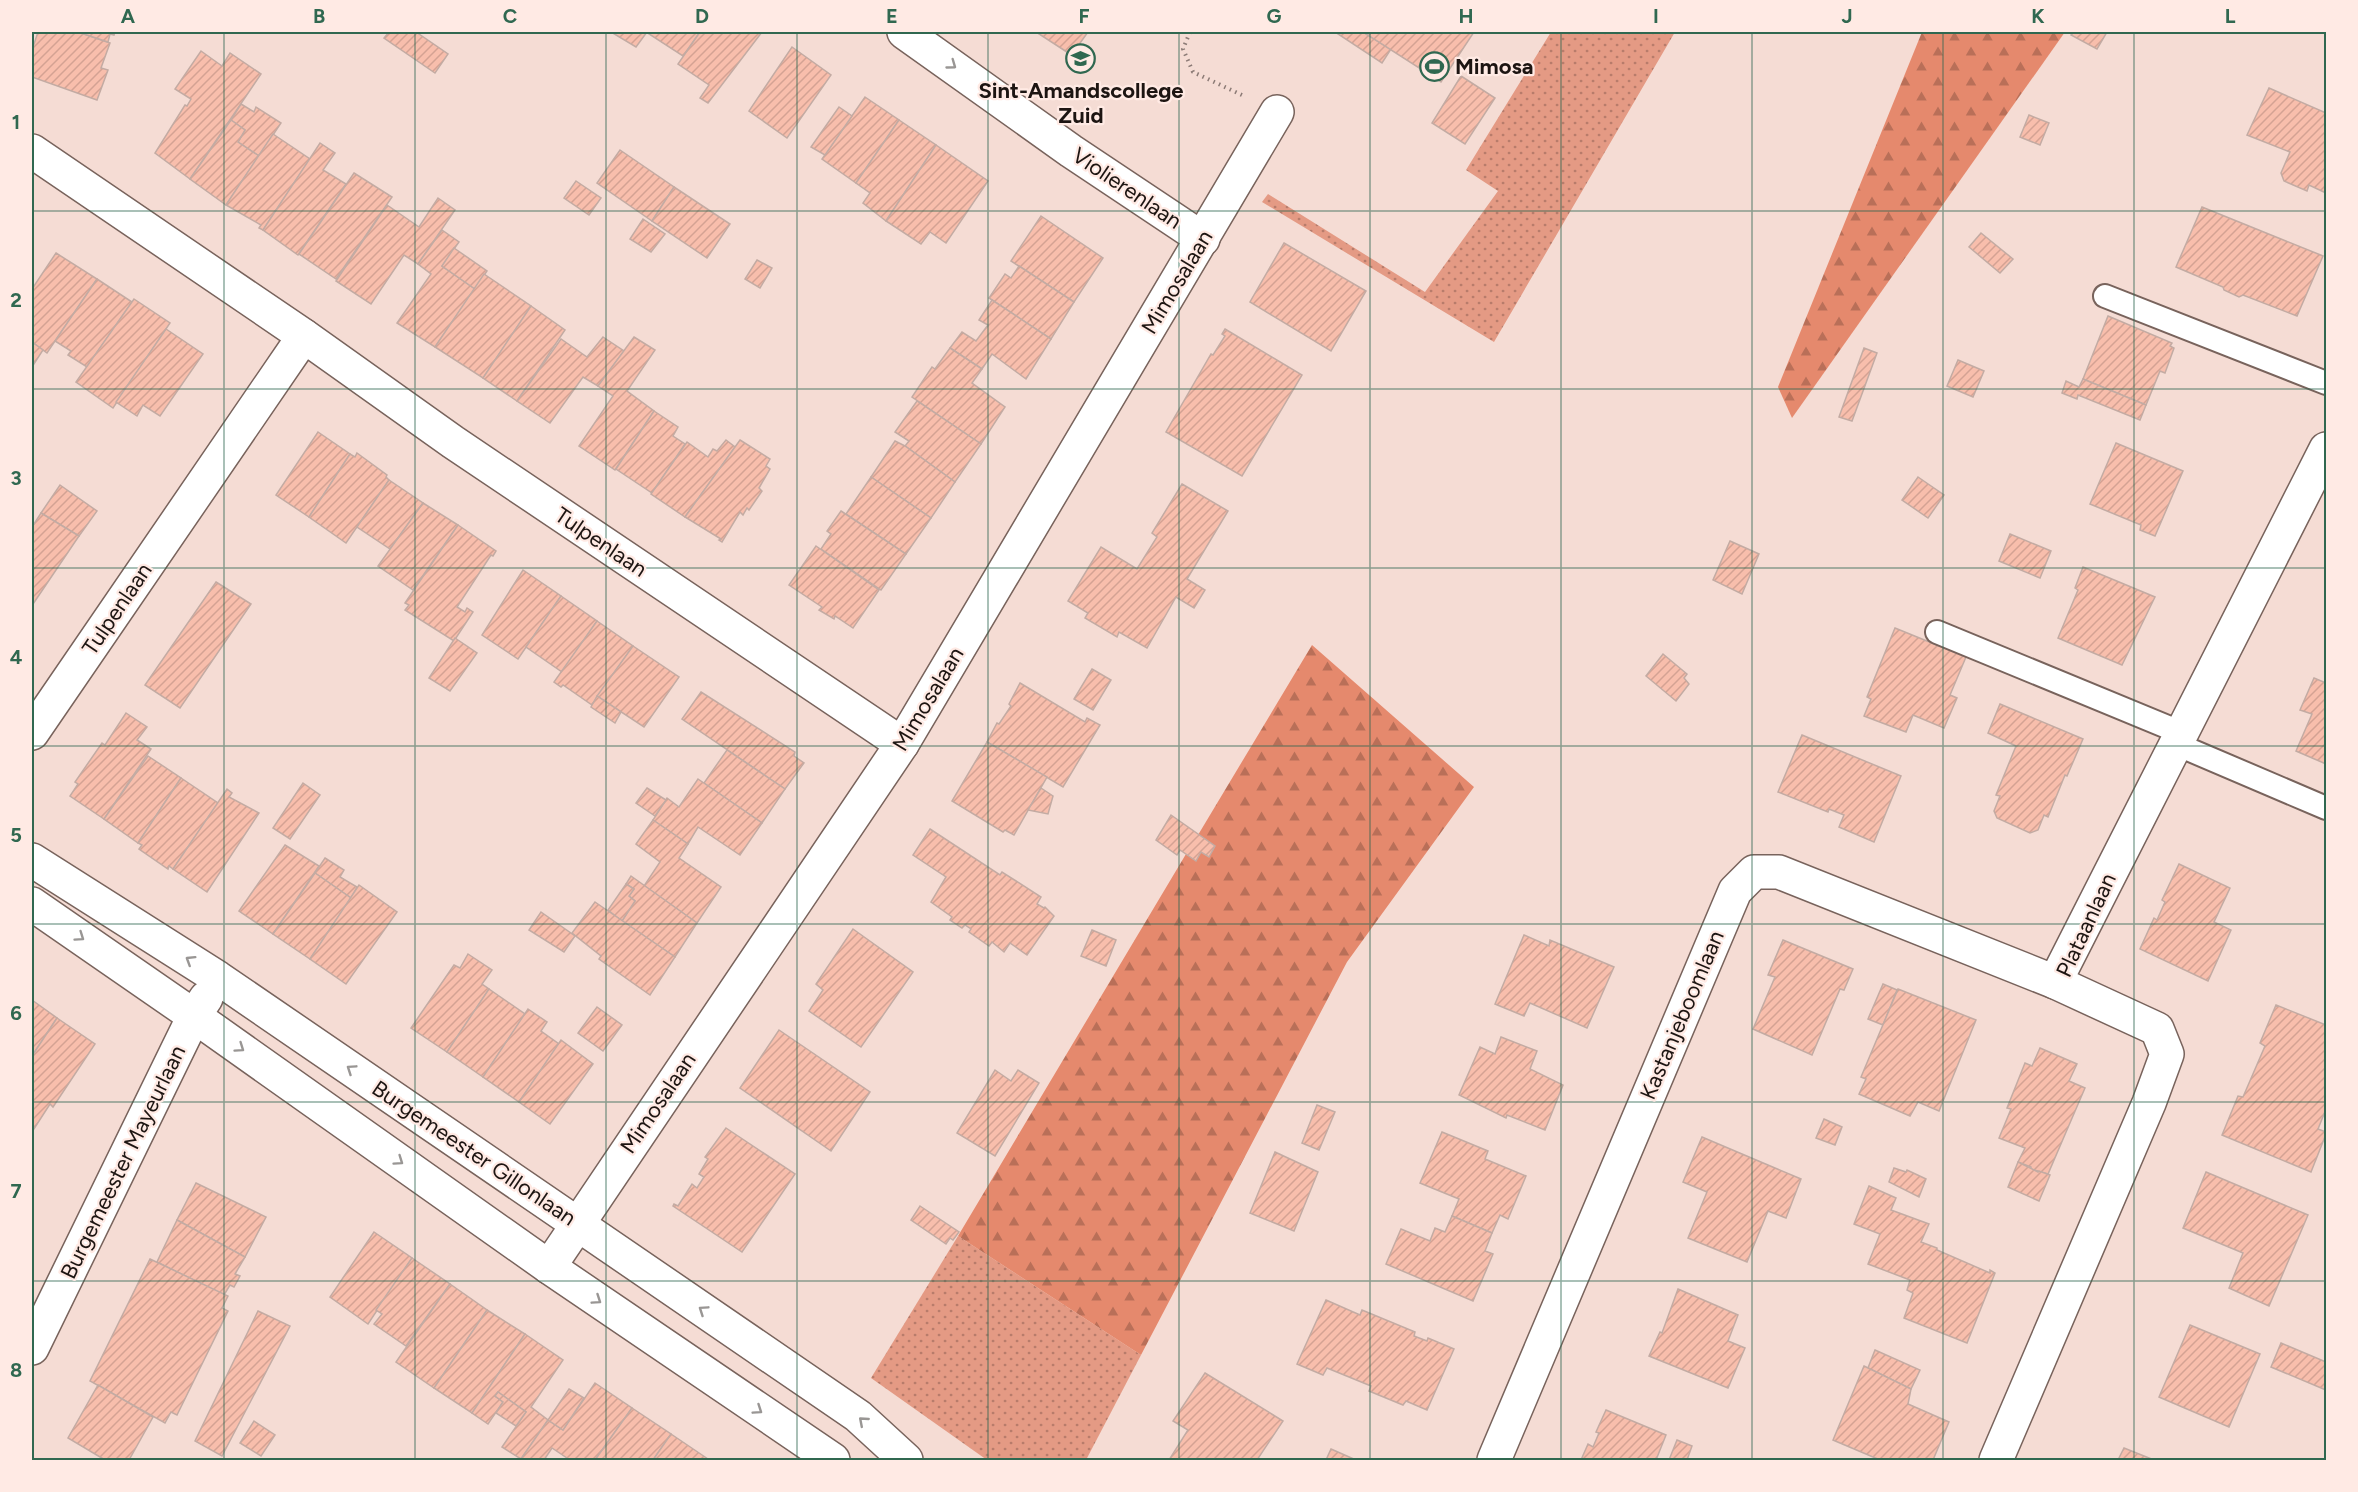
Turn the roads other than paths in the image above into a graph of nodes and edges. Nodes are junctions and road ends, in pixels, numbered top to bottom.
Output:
1 (904, 32) edge
2 (1277, 112) road end
3 (32, 151) edge
4 (1203, 239) junction
5 (2105, 296) dead end
6 (304, 336) junction
7 (2326, 383) edge
8 (2326, 449) edge
9 (1937, 632) dead end
10 (32, 733) edge
11 (2179, 739) junction
12 (902, 744) junction
13 (2326, 808) edge
14 (32, 860) edge
15 (32, 904) edge
16 (218, 978) junction
17 (2055, 982) junction
18 (194, 1016) junction
19 (577, 1224) junction
20 (549, 1267) junction
21 (32, 1348) edge
22 (833, 1461) edge
23 (906, 1461) edge
24 (1494, 1461) edge
25 (1996, 1461) edge

1 -> 4 street, Violierenlaan
2 - 4 street, Mimosalaan
3 - 6 street, Tulpenlaan
4 - 12 street, Mimosalaan
5 - 7 lane
6 - 10 street, Tulpenlaan
6 - 12 street, Tulpenlaan
8 - 11 street, Plataanlaan
9 - 11 lane
11 - 13 lane
11 - 17 street, Plataanlaan
12 - 19 street, Mimosalaan
16 -> 14 street, Burgemeester Gillonlaan
15 -> 18 street, Burgemeester Gillonlaan
16 - 18 street, Burgemeester Mayeurlaan
19 -> 16 street, Burgemeester Gillonlaan
17 - 24 street, Kastanjeboomlaan
17 - 25 street, Plataanlaan
18 -> 20 street, Burgemeester Gillonlaan
18 - 21 street, Burgemeester Mayeurlaan
19 - 20 street, Mimosalaan
23 -> 19 street, Burgemeester Gillonlaan
20 -> 22 street, Burgemeester Gillonlaan

